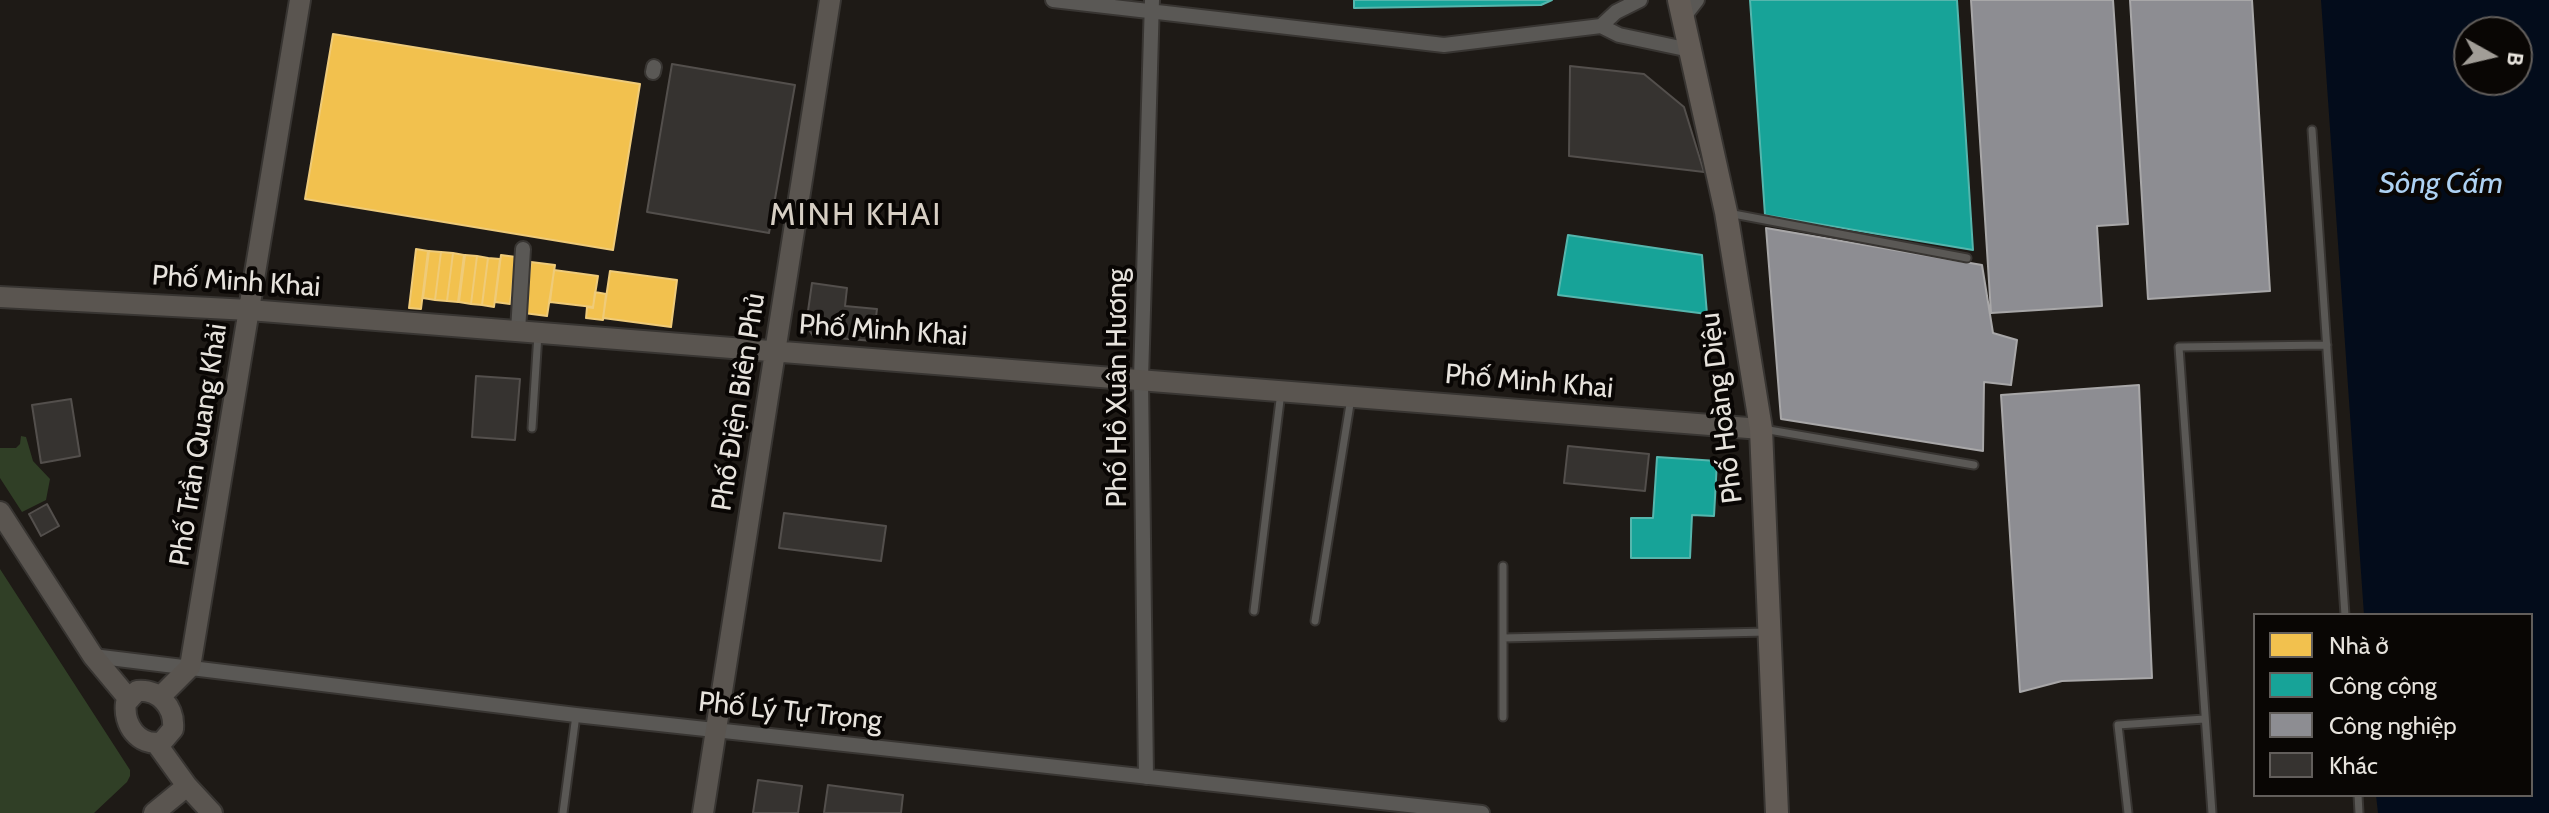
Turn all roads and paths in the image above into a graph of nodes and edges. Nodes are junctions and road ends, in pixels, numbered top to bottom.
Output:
1 (300, 0) edge
2 (830, 0) edge
3 (1053, 0) edge
4 (1640, 0) edge
5 (1152, 6) edge
6 (1687, 6) edge
7 (1601, 26) junction
8 (1690, 50) junction
9 (2312, 130) dead end
10 (1726, 212) junction
11 (523, 249) dead end
12 (1967, 258) dead end
13 (0, 297) edge
14 (249, 310) junction
15 (528, 331) junction
16 (2327, 345) junction
17 (776, 351) junction
18 (1141, 379) junction
19 (1281, 390) junction
20 (1351, 396) junction
21 (532, 428) dead end
22 (1761, 429) junction
23 (1974, 465) dead end
24 (0, 512) edge
25 (1503, 566) dead end
26 (1254, 611) dead end
27 (2345, 613) edge
28 (1315, 621) dead end
29 (1770, 632) junction
30 (1503, 638) junction
31 (93, 656) junction
32 (190, 667) junction
33 (160, 697) junction
34 (128, 698) junction
35 (576, 715) junction
36 (1503, 717) dead end
37 (2204, 719) junction
38 (715, 730) junction
39 (156, 743) junction
40 (1146, 777) junction
41 (187, 786) junction
42 (154, 813) edge
43 (212, 813) edge
44 (563, 813) edge
45 (703, 813) edge
46 (1482, 813) edge
47 (1777, 813) edge
48 (2128, 813) edge
49 (2212, 813) edge

1 - 14 street, Phố Trần Quang Khải
2 - 17 street, Phố Điện Biên Phủ
3 - 5 street
4 - 7 street
5 - 7 street
5 - 18 street, Phố Hồ Xuân Hương
6 - 8 main road, Phố Hoàng Diệu
7 - 8 street
8 - 10 main road, Phố Hoàng Diệu
9 - 16 lane
10 - 12 lane
10 - 22 main road, Phố Hoàng Diệu
11 - 15 street
13 - 14 street, Phố Minh Khai
14 - 15 street, Phố Minh Khai
14 - 32 street, Phố Trần Quang Khải
15 - 17 street, Phố Minh Khai
15 - 21 lane
16 - 27 lane
16 - 37 lane
17 - 18 street, Phố Minh Khai
17 - 38 street, Phố Điện Biên Phủ
18 - 19 street, Phố Minh Khai
18 - 40 street, Phố Hồ Xuân Hương
19 - 20 street, Phố Minh Khai
19 - 26 lane
20 - 22 street, Phố Minh Khai
20 - 28 lane
22 - 23 lane
22 - 29 main road, Phố Hoàng Diệu
24 - 31 street
25 - 30 lane
29 - 30 lane
29 - 47 main road, Phố Hoàng Diệu
30 - 36 lane
31 - 32 street, Phố Lý Tự Trọng
31 - 34 street
32 - 33 street
32 - 35 street, Phố Lý Tự Trọng
33 - 34 street
33 - 39 street
34 - 39 street
35 - 38 street, Phố Lý Tự Trọng
35 - 44 lane
37 - 48 lane
37 - 49 lane
38 - 40 street, Phố Lý Tự Trọng
38 - 45 street, Phố Điện Biên Phủ
39 - 41 street
40 - 46 street, Phố Lý Tự Trọng
41 - 42 street
41 - 43 street

